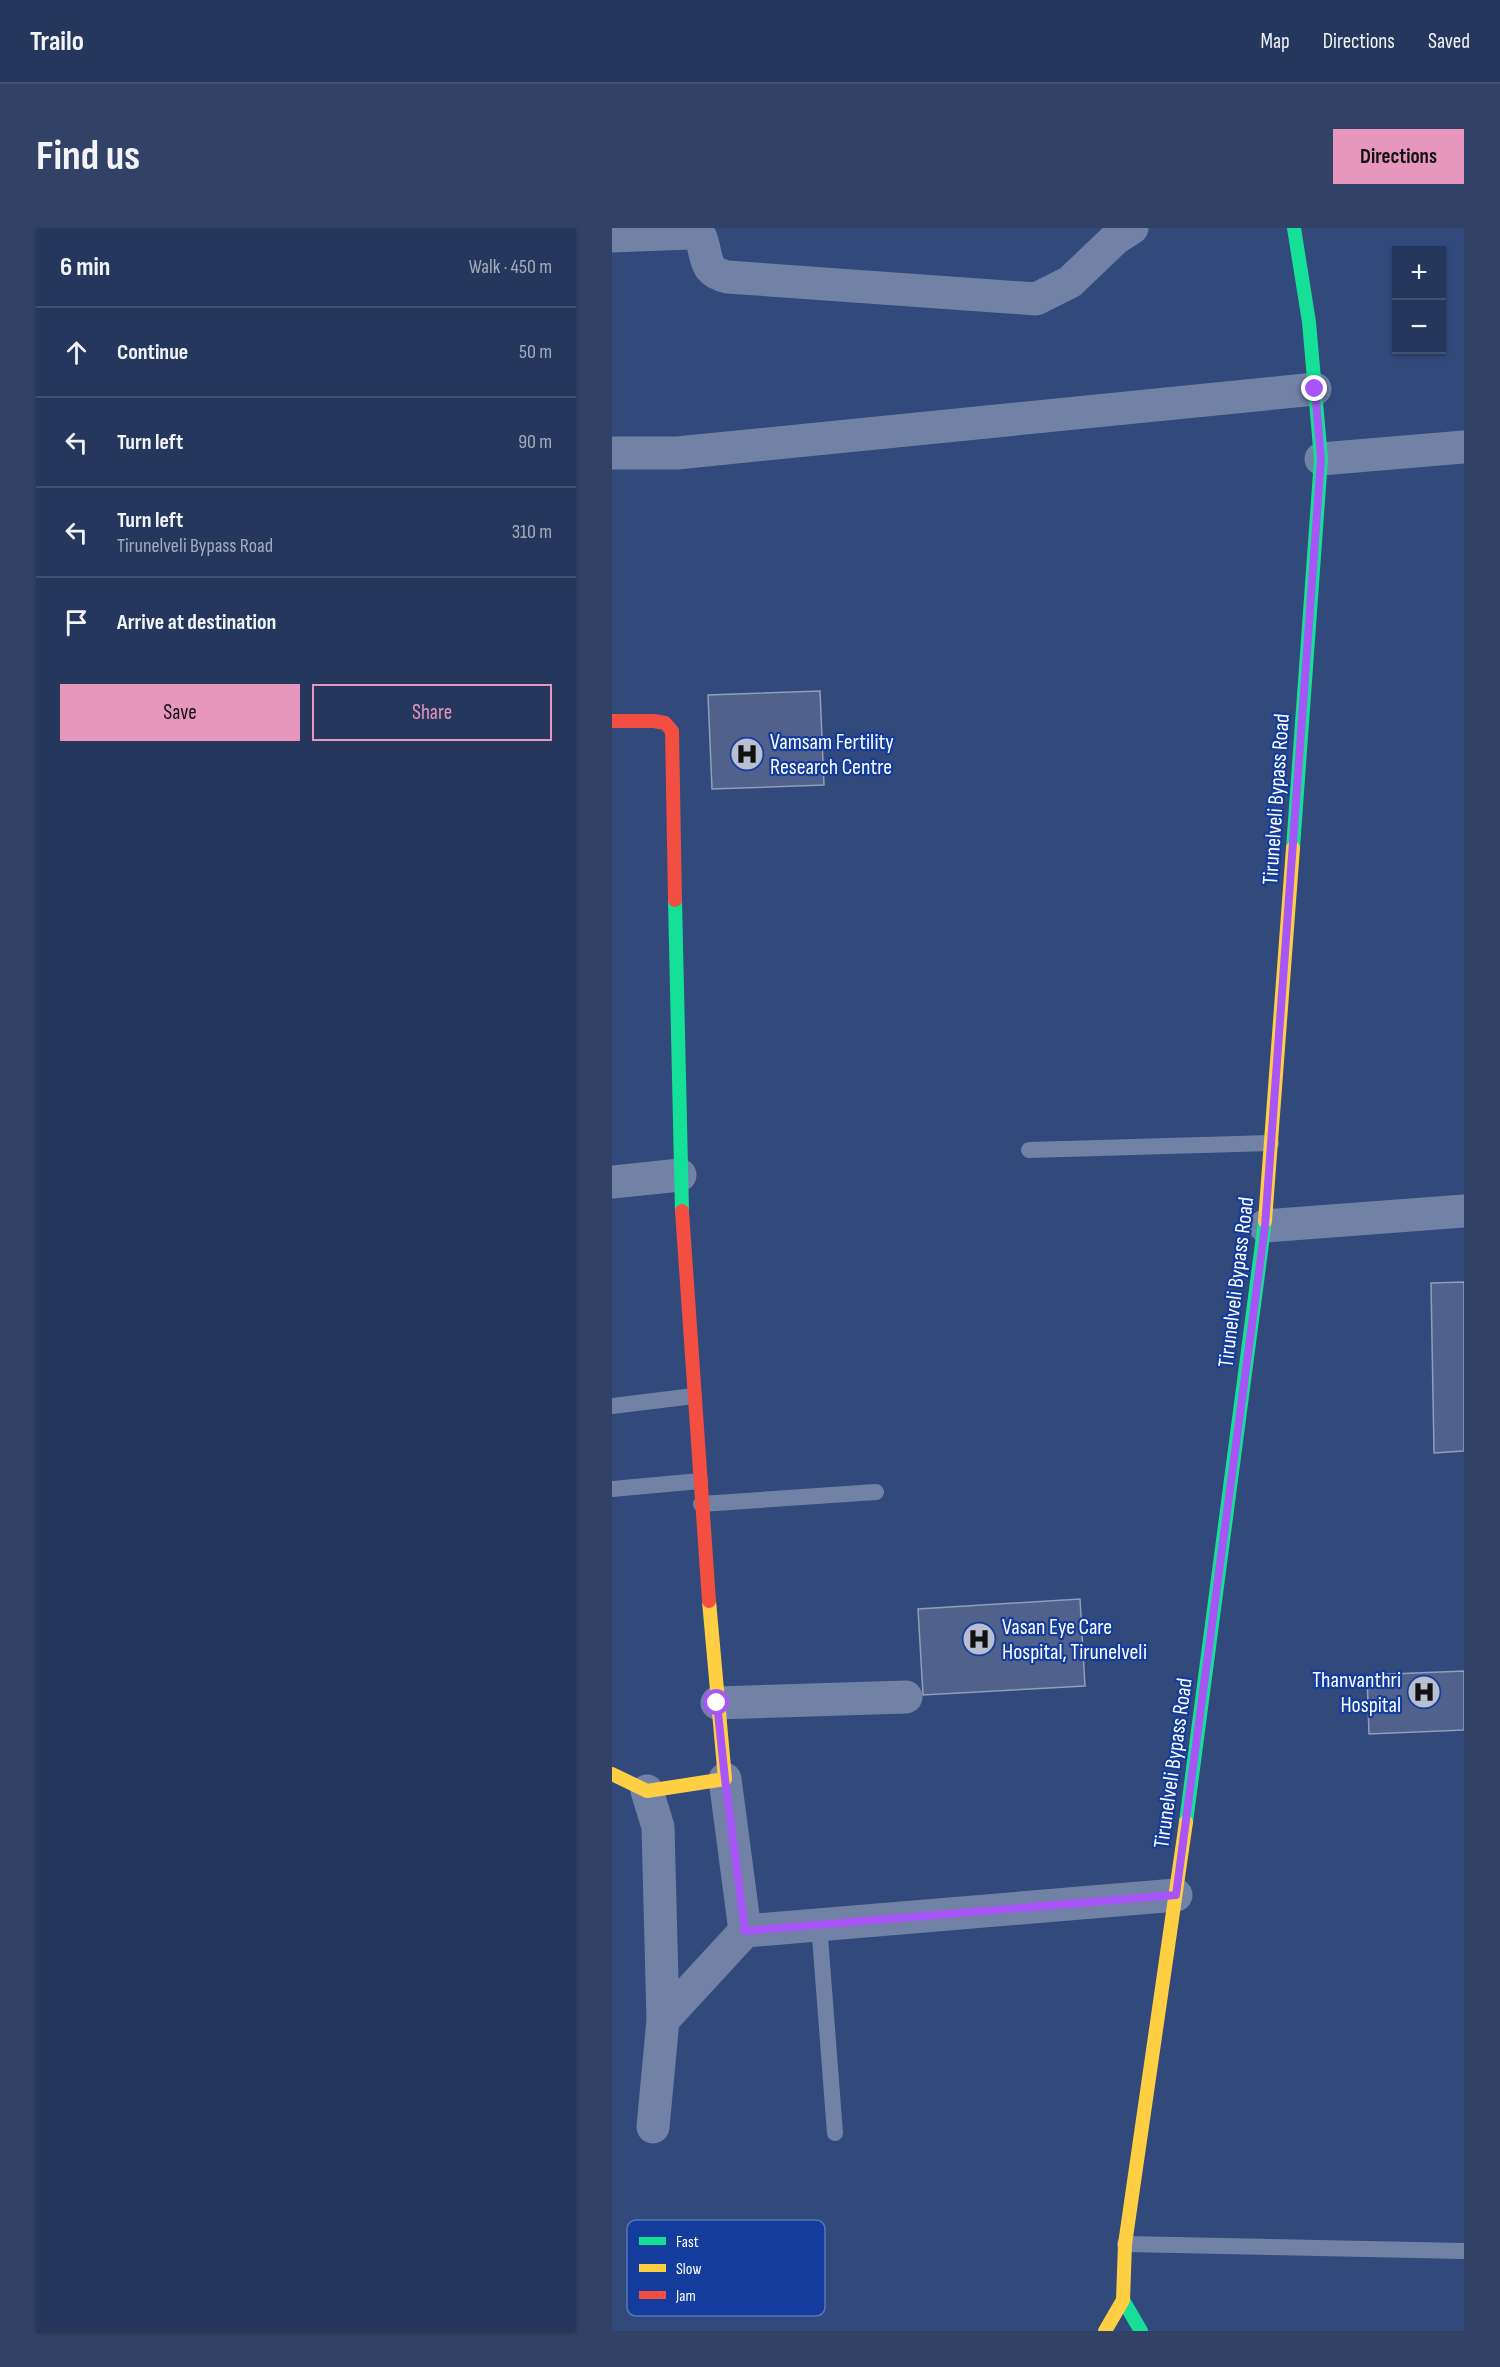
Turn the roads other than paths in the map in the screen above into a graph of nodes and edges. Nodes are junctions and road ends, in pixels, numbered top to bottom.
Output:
1 (1131, 228) edge
2 (1294, 228) edge
3 (612, 236) edge
4 (1315, 389) junction
5 (1464, 447) edge
6 (612, 453) edge
7 (1321, 459) junction
8 (612, 722) edge
9 (1271, 1143) junction
10 (1029, 1150) dead end
11 (680, 1175) junction
12 (612, 1182) edge
13 (1464, 1211) edge
14 (1265, 1226) junction
15 (694, 1396) junction
16 (612, 1406) edge
17 (700, 1481) junction
18 (612, 1489) edge
19 (876, 1492) dead end
20 (701, 1503) junction
21 (906, 1697) dead end
22 (717, 1703) junction
23 (612, 1774) edge
24 (725, 1779) junction
25 (647, 1791) junction
26 (1176, 1895) junction
27 (819, 1924) junction
28 (745, 1931) junction
29 (663, 2020) junction
30 (653, 2127) dead end
31 (835, 2133) dead end
32 (1125, 2244) junction
33 (1464, 2251) edge
34 (1123, 2300) junction
35 (1105, 2331) edge
36 (1141, 2331) edge

1 - 3 street
2 - 4 main road, Tirunelveli Bypass Road
4 - 6 street
4 - 7 main road, Tirunelveli Bypass Road
5 - 7 street
7 - 9 main road, Tirunelveli Bypass Road
8 - 11 main road
9 - 10 lane
9 - 14 main road, Tirunelveli Bypass Road
11 - 12 street
11 - 15 main road
13 - 14 street
14 - 26 main road, Tirunelveli Bypass Road
15 - 16 lane
15 - 17 main road
17 - 18 lane
17 - 20 main road
19 - 20 lane
20 - 22 main road
21 - 22 street
22 - 24 main road
23 - 25 main road
24 - 25 main road
24 - 28 street
25 - 29 street
26 - 27 street
26 - 32 main road, Tirunelveli Bypass Road
27 - 28 street
27 - 31 lane
28 - 29 street
29 - 30 street
32 - 33 lane
32 - 34 main road, Tirunelveli Bypass Road
34 - 35 main road, Tirunelveli Bypass Road
34 - 36 main road

